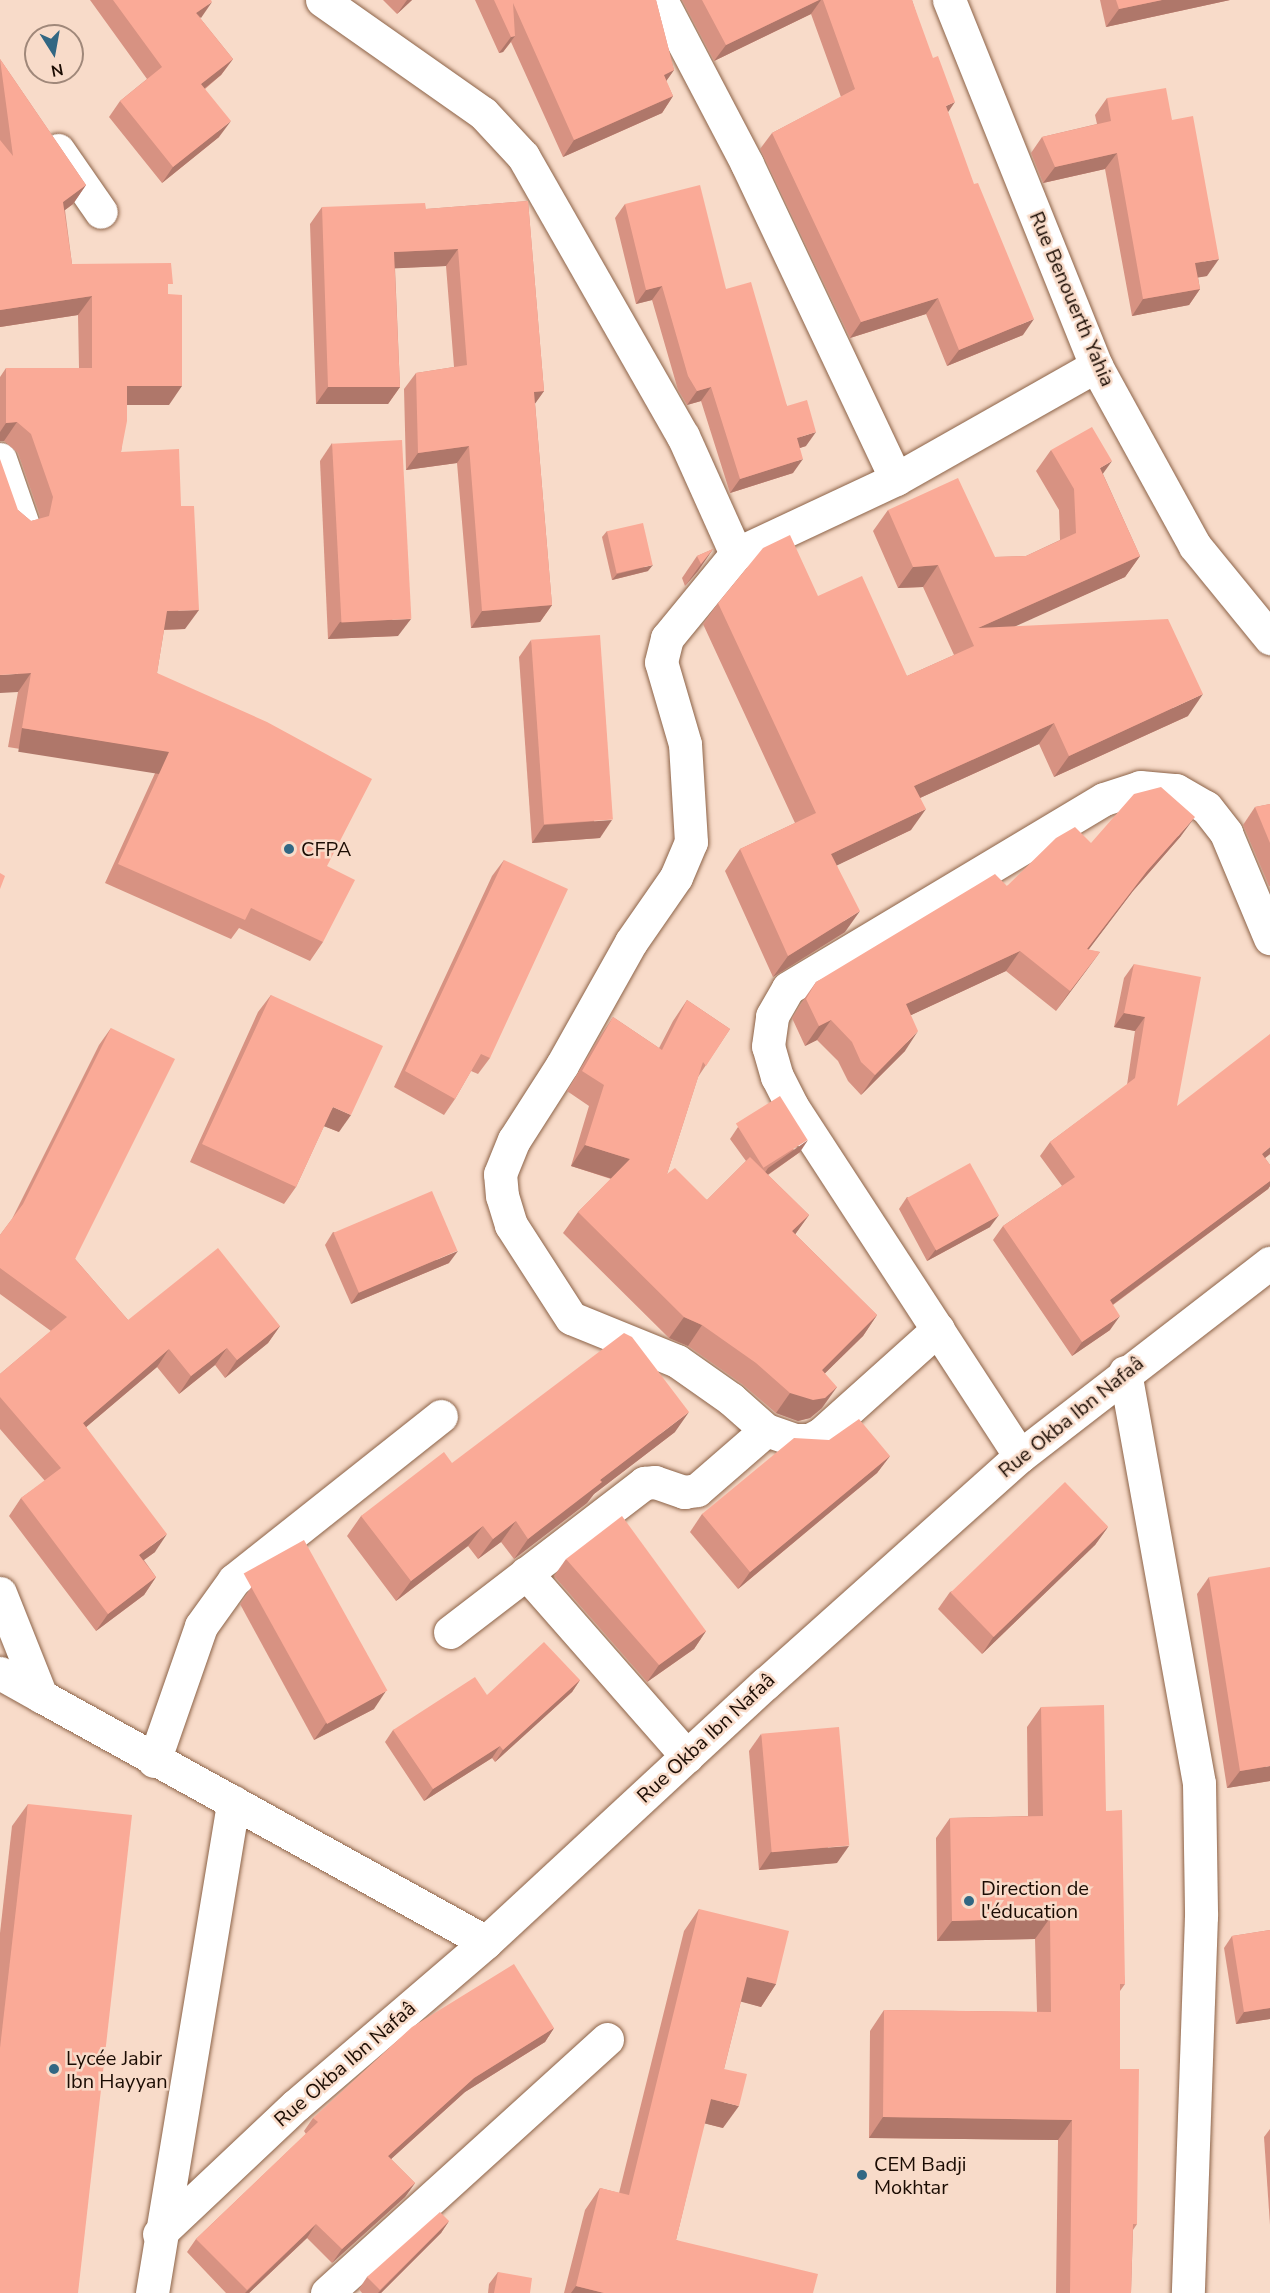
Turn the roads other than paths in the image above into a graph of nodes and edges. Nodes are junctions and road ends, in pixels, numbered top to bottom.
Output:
1 (322, 0) edge
2 (661, 0) edge
3 (949, 0) edge
4 (40, 123) edge
5 (101, 212) dead end
6 (1096, 366) junction
7 (0, 459) edge
8 (896, 479) junction
9 (22, 522) edge
10 (736, 554) junction
11 (1270, 638) edge
12 (1270, 938) edge
13 (1270, 1263) edge
14 (938, 1329) junction
15 (1125, 1372) junction
16 (441, 1416) dead end
17 (766, 1430) junction
18 (1020, 1456) junction
19 (526, 1573) junction
20 (0, 1593) edge
21 (450, 1632) dead end
22 (0, 1673) edge
23 (41, 1696) junction
24 (687, 1756) junction
25 (154, 1761) junction
26 (233, 1802) junction
27 (486, 1942) junction
28 (607, 2038) dead end
29 (159, 2234) junction
30 (152, 2293) edge
31 (327, 2293) edge
32 (1188, 2293) edge

1 - 10 street
2 - 8 street
3 - 6 street, Rue Benouerth Yahia
4 - 5 street
6 - 8 street
6 - 11 street, Rue Benouerth Yahia
7 - 9 street
8 - 10 street
10 - 17 street
12 - 14 street
13 - 15 street, Rue Okba Ibn Nafaâ
14 - 17 street
14 - 18 street
15 - 18 street, Rue Okba Ibn Nafaâ
15 - 32 street
16 - 25 street
17 - 19 street
18 - 24 street, Rue Okba Ibn Nafaâ
19 - 21 street
19 - 24 street
20 - 23 street
22 - 23 street
23 - 25 street
24 - 27 street, Rue Okba Ibn Nafaâ
25 - 26 street
26 - 27 street
26 - 29 street
27 - 29 street, Rue Okba Ibn Nafaâ
28 - 31 street
29 - 30 street

